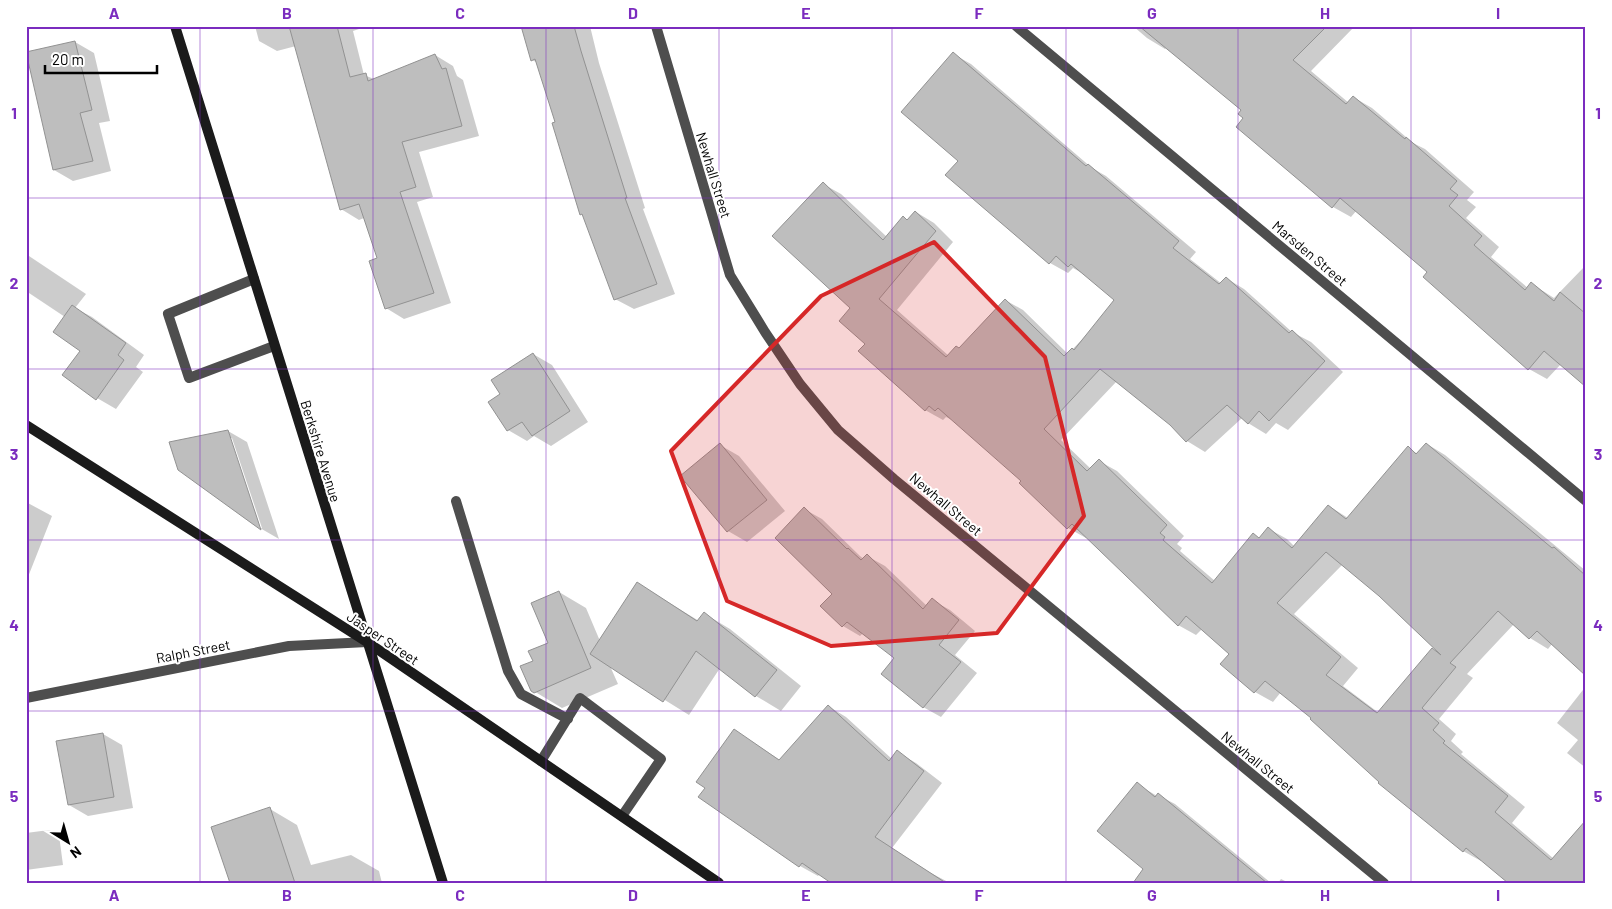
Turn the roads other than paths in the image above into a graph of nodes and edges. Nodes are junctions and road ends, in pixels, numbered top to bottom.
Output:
1 (175, 26) edge
2 (656, 26) edge
3 (1016, 26) edge
4 (254, 279) junction
5 (274, 346) junction
6 (26, 425) edge
7 (456, 501) dead end
8 (1586, 501) edge
9 (367, 642) junction
10 (26, 698) edge
11 (568, 720) junction
12 (541, 761) junction
13 (622, 816) junction
14 (443, 883) edge
15 (719, 883) edge
16 (1384, 883) edge

1 - 4 main road, Berkshire Avenue
2 - 16 street, Newhall Street
3 - 8 street, Marsden Street
4 - 5 main road, Berkshire Avenue
4 - 5 street
5 - 9 main road, Berkshire Avenue
6 - 9 main road, Jasper Street
7 - 11 street
9 - 10 street, Ralph Street
9 - 12 main road, Jasper Street
9 - 14 main road, Berkshire Avenue
11 - 12 street
11 - 13 street
12 - 13 main road, Jasper Street
13 - 15 main road, Jasper Street

